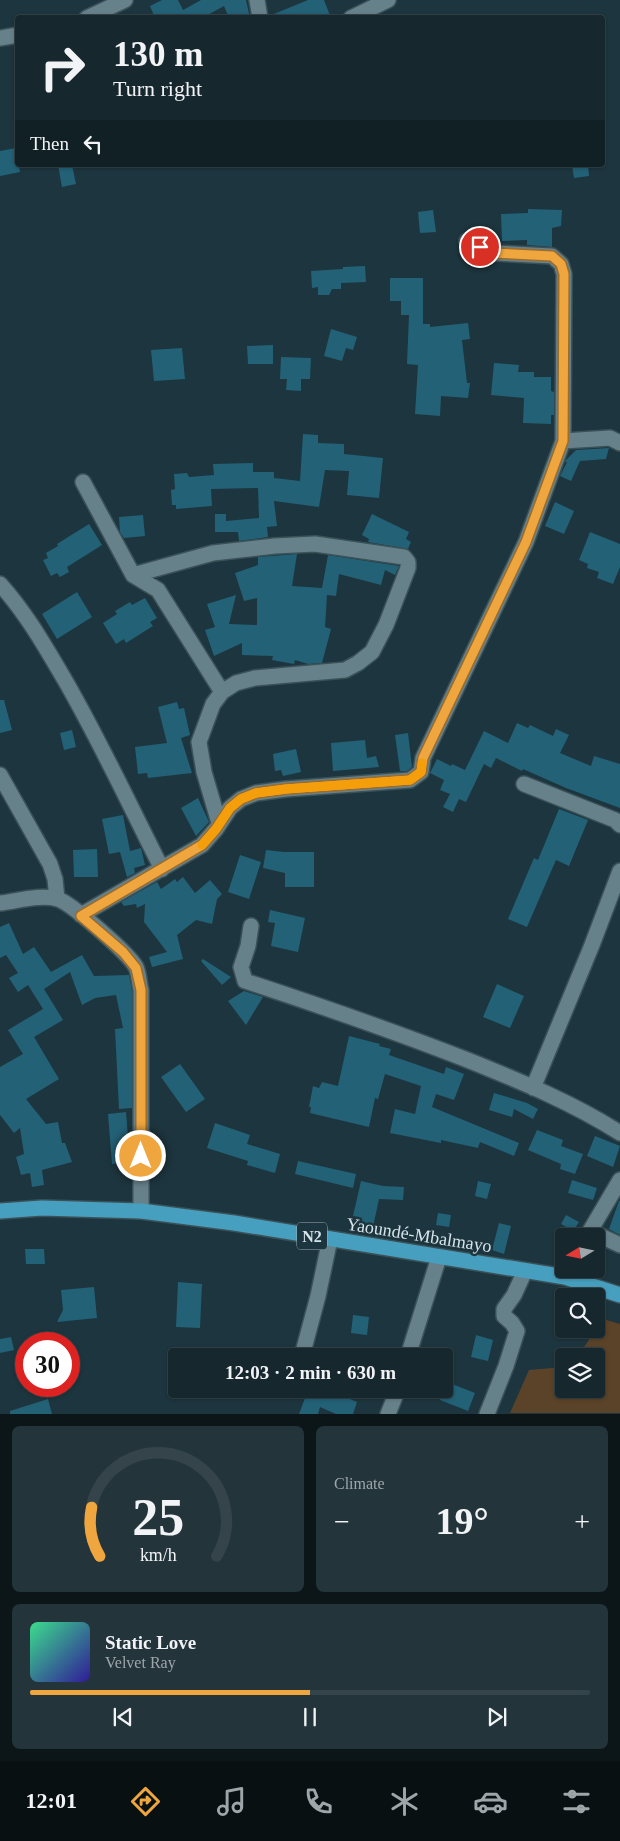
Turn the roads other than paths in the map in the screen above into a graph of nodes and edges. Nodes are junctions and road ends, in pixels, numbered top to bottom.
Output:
1 (125, 0) edge
2 (257, 0) edge
3 (388, 0) edge
4 (93, 15) edge
5 (260, 15) edge
6 (357, 15) edge
7 (15, 35) edge
8 (0, 38) edge
9 (467, 242) dead end
10 (563, 441) junction
11 (620, 443) edge
12 (83, 482) dead end
13 (133, 575) junction
14 (0, 584) edge
15 (222, 692) junction
16 (0, 775) edge
17 (524, 784) dead end
18 (220, 823) junction
19 (620, 825) edge
20 (162, 869) junction
21 (620, 871) edge
22 (57, 899) junction
23 (0, 903) edge
24 (81, 916) junction
25 (251, 926) dead end
26 (533, 1088) junction
27 (620, 1133) edge
28 (620, 1180) edge
29 (0, 1211) edge
30 (141, 1211) junction
31 (592, 1228) edge
32 (330, 1239) junction
33 (605, 1240) edge
34 (620, 1245) edge
35 (438, 1257) junction
36 (525, 1271) junction
37 (555, 1272) edge
38 (580, 1278) edge
39 (620, 1294) edge
40 (304, 1348) edge
41 (410, 1348) edge
42 (394, 1398) edge
43 (388, 1414) edge
44 (486, 1414) edge

1 - 4 street
2 - 5 street
3 - 6 street
7 - 8 street
9 - 10 street
10 - 11 street
10 - 18 street
12 - 13 street
13 - 15 street
13 - 15 street
14 - 20 street
15 - 18 street
16 - 22 street
17 - 19 street
18 - 20 street
20 - 24 street
21 - 26 street
22 - 23 street
22 - 24 street
24 - 30 street
25 - 26 street
26 - 27 street
28 - 31 street
29 - 30 highway, Yaoundé-Mbalmayo / N2
30 - 32 highway, Yaoundé-Mbalmayo / N2
32 - 35 highway, Yaoundé-Mbalmayo / N2
32 - 40 street
33 - 34 street
35 - 36 highway, Yaoundé-Mbalmayo / N2
35 - 41 street
36 - 37 highway, Yaoundé-Mbalmayo / N2
36 - 44 street
38 - 39 highway, Yaoundé-Mbalmayo / N2
42 - 43 street

